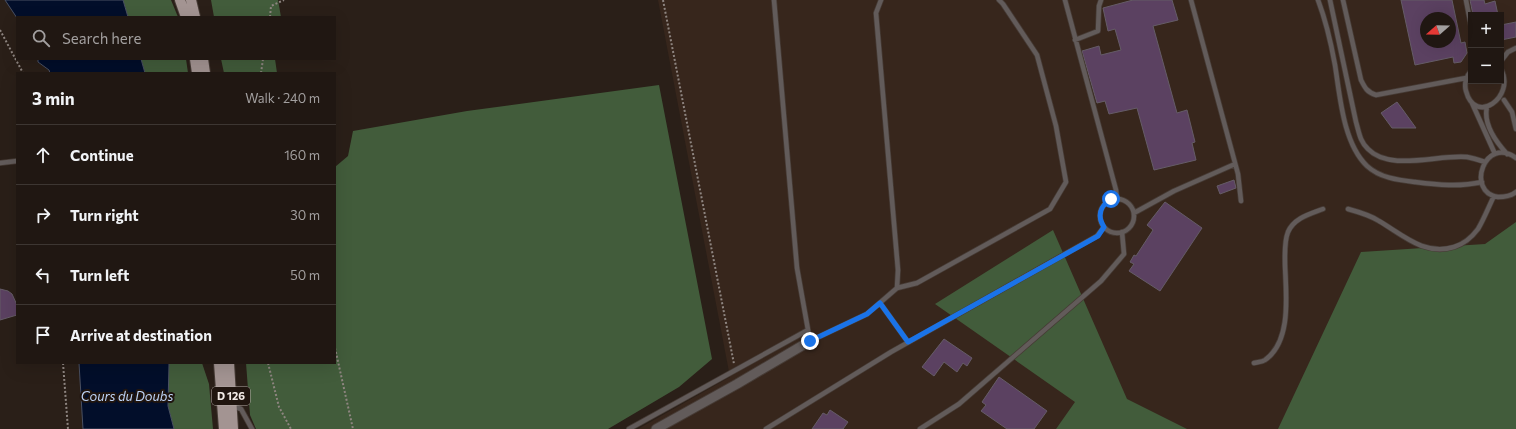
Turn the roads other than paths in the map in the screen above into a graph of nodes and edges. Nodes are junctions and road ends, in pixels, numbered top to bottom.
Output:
1 (180, 0) edge
2 (191, 0) edge
3 (774, 0) edge
4 (881, 0) edge
5 (999, 0) edge
6 (1065, 0) edge
7 (1101, 0) edge
8 (1191, 0) edge
9 (1318, 0) edge
10 (1330, 0) edge
11 (1343, 0) edge
12 (1466, 0) edge
13 (1468, 12) edge
14 (186, 16) edge
15 (195, 16) edge
16 (1075, 40) junction
17 (1516, 48) edge
18 (1504, 57) edge
19 (195, 60) edge
20 (204, 60) edge
21 (197, 72) edge
22 (205, 72) edge
23 (1504, 73) edge
24 (1468, 75) edge
25 (1466, 78) junction
26 (1504, 100) junction
27 (1472, 101) junction
28 (1487, 108) junction
29 (1516, 129) edge
30 (1495, 154) junction
31 (1507, 154) junction
32 (1516, 158) edge
33 (16, 161) edge
34 (1485, 162) junction
35 (0, 163) edge
36 (1235, 164) junction
37 (1482, 182) junction
38 (1516, 192) edge
39 (1494, 196) junction
40 (1117, 198) junction
41 (1241, 201) dead end
42 (1323, 209) dead end
43 (1348, 210) dead end
44 (1134, 213) junction
45 (1104, 227) junction
46 (1122, 232) junction
47 (897, 288) junction
48 (880, 303) junction
49 (808, 330) junction
50 (810, 341) junction
51 (908, 342) junction
52 (219, 364) edge
53 (229, 364) edge
54 (1254, 364) dead end
55 (232, 406) junction
56 (224, 429) edge
57 (233, 429) edge
58 (252, 429) edge
59 (629, 429) edge
60 (656, 429) edge
61 (766, 429) edge
62 (920, 429) edge

1 - 14 main road
2 - 15 main road
3 - 49 lane
4 - 47 lane
5 - 47 lane
6 - 16 lane
7 - 16 lane
8 - 36 lane
9 - 37 lane
10 - 34 lane
11 - 25 lane
12 - 13 lane
16 - 40 lane
17 - 18 lane
19 - 21 main road
20 - 22 main road
23 - 26 lane
24 - 25 lane
25 - 27 lane
26 - 28 lane
26 - 29 lane
27 - 28 lane
27 - 30 lane
28 - 31 lane
30 - 31 lane
30 - 34 lane
31 - 32 lane
33 - 35 lane
34 - 37 lane
36 - 41 lane
36 - 44 lane
37 - 39 lane
38 - 39 lane
39 - 43 lane
40 - 44 lane
40 - 45 lane
42 - 54 lane
44 - 46 lane
45 - 46 lane
45 - 51 lane
46 - 62 lane
47 - 48 lane
48 - 50 lane
48 - 51 lane
49 - 50 lane
49 - 59 lane
50 - 60 street
51 - 61 lane
52 - 56 main road, D 126
53 - 55 main road, D 126
55 - 57 main road, D 126
55 - 58 lane

